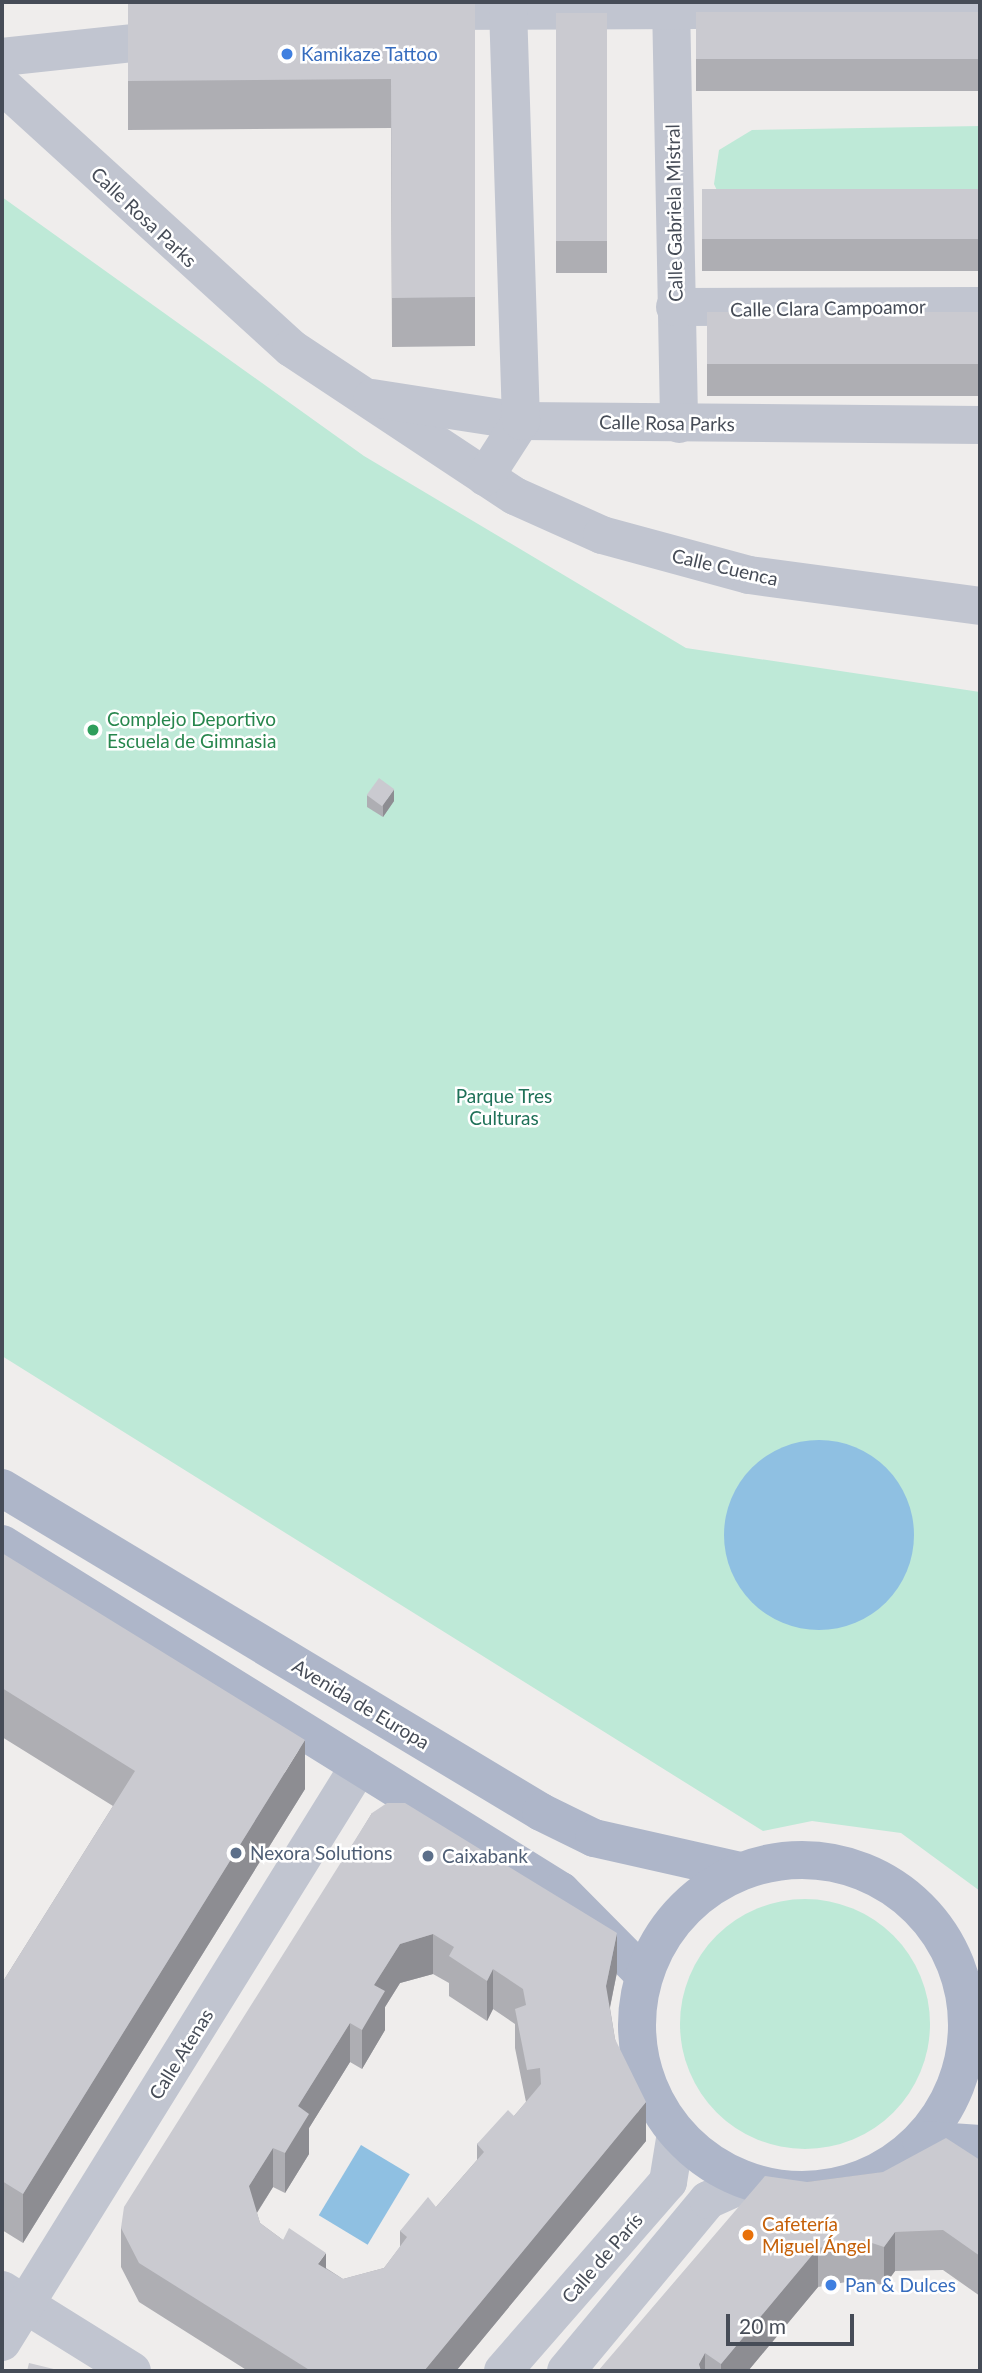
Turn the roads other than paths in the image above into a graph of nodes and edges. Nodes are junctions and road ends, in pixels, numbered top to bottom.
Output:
1 (671, 6) edge
2 (980, 9) edge
3 (391, 11) edge
4 (508, 11) junction
5 (218, 34) edge
6 (2, 57) edge
7 (2, 85) edge
8 (980, 306) edge
9 (675, 307) junction
10 (356, 395) junction
11 (521, 421) junction
12 (679, 424) junction
13 (980, 425) edge
14 (485, 477) junction
15 (980, 606) edge
16 (2, 1488) edge
17 (2, 1544) edge
18 (359, 1766) junction
19 (740, 1871) junction
20 (644, 1975) junction
21 (974, 2043) edge
22 (676, 2133) junction
23 (921, 2140) junction
24 (980, 2144) edge
25 (748, 2182) junction
26 (14, 2298) edge
27 (2, 2342) edge
28 (132, 2371) edge
29 (503, 2371) edge
30 (566, 2371) edge

1 - 2 street
1 - 4 street
1 - 9 street, Calle Gabriela Mistral
3 - 4 street
4 - 11 street
5 - 6 street
7 - 10 street, Calle Rosa Parks
8 - 9 street, Calle Clara Campoamor
9 - 12 street, Calle Gabriela Mistral
10 - 11 street, Calle Rosa Parks
10 - 14 street, Calle Rosa Parks
11 - 12 street, Calle Rosa Parks
11 - 14 street
12 - 13 street, Calle Rosa Parks
14 - 15 street, Calle Cuenca
16 - 19 main road, Avenida de Europa
17 - 18 main road
18 - 20 main road
18 - 26 street, Calle Atenas
19 - 20 main road, Avenida de Europa
19 - 21 main road, Avenida de Europa
20 - 22 main road, Avenida de Europa
21 - 23 main road, Avenida de Europa
22 - 25 main road, Avenida de Europa
22 - 29 street, Calle de París
23 - 24 main road
23 - 25 main road, Avenida de Europa
25 - 30 street
26 - 27 street, Calle Atenas
26 - 28 street

